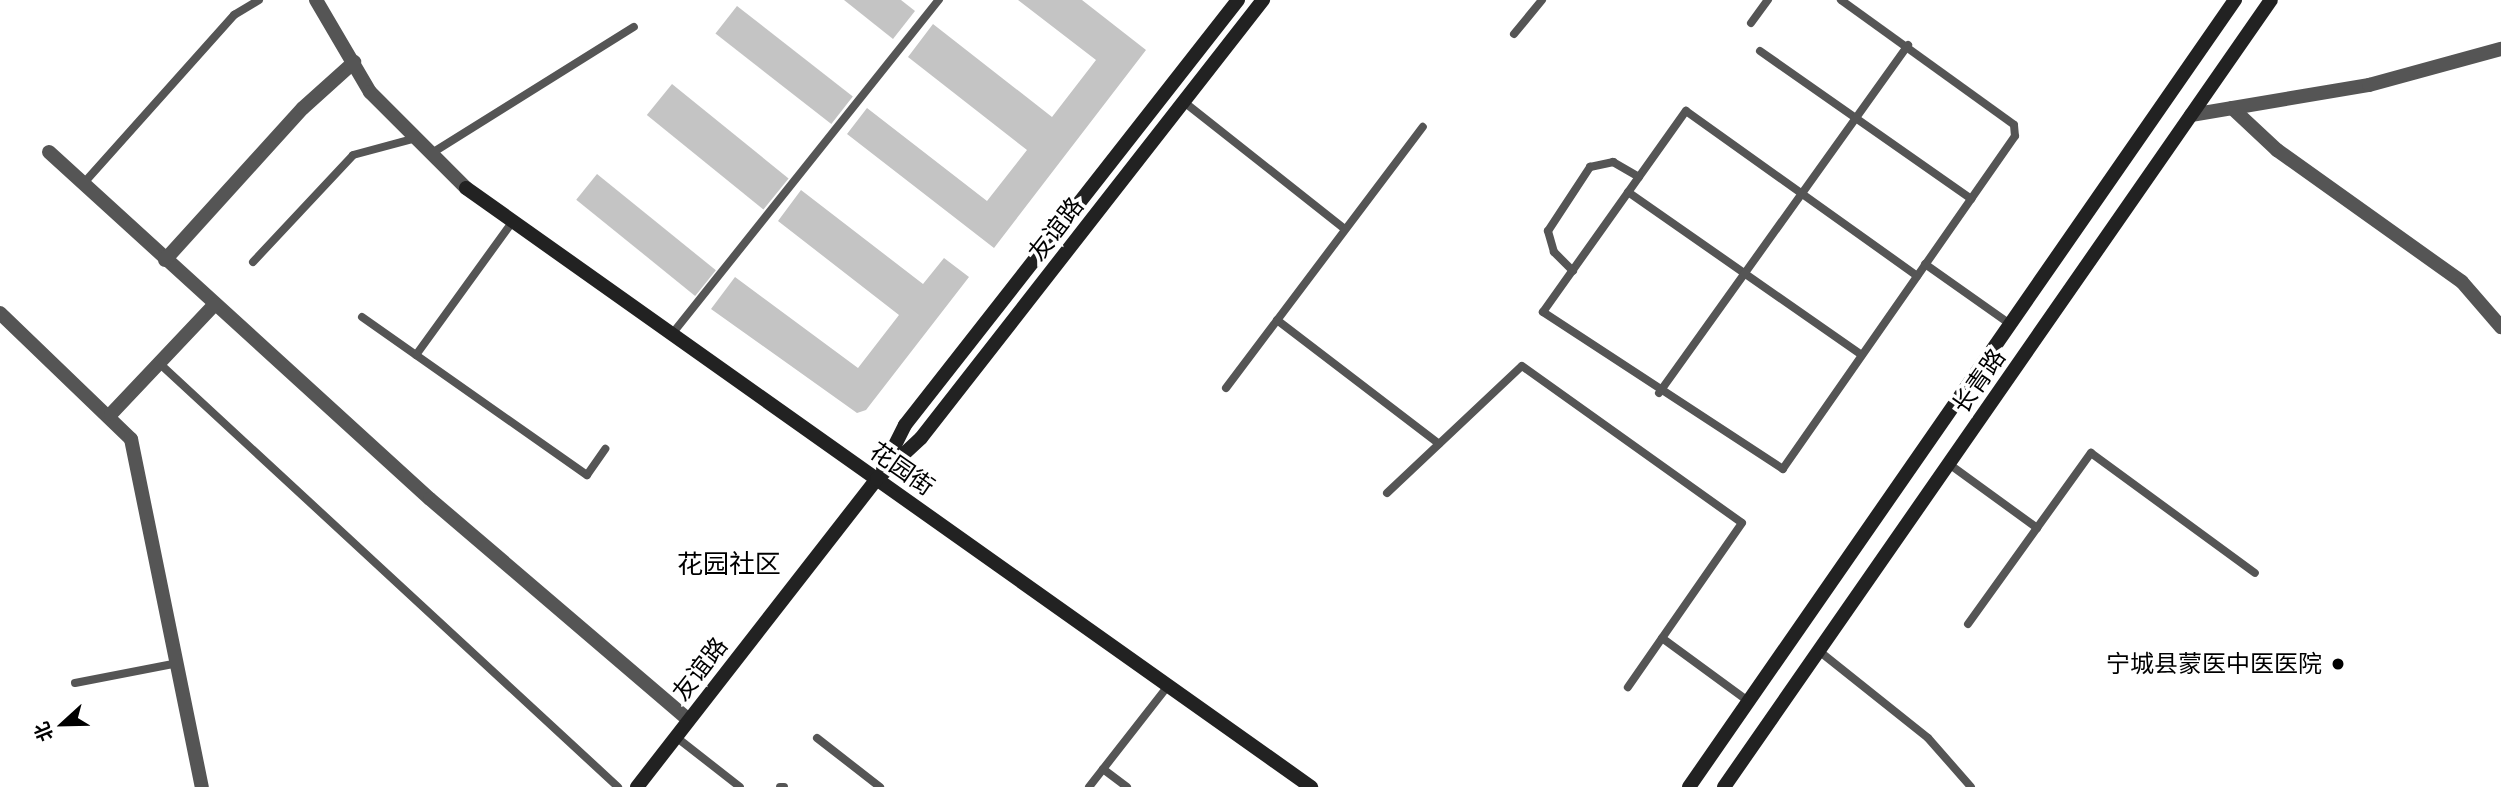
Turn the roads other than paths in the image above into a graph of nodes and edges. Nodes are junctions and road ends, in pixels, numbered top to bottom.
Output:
1 (259, 0) edge
2 (316, 0) edge
3 (939, 0) edge
4 (1238, 0) edge
5 (1263, 0) edge
6 (1542, 0) edge
7 (1768, 0) edge
8 (1841, 0) edge
9 (2235, 0) edge
10 (2265, 2) edge
11 (1751, 23) dead end
12 (634, 27) dead end
13 (1514, 34) dead end
14 (1908, 45) junction
15 (2501, 49) edge
16 (1760, 51) dead end
17 (354, 62) junction
18 (1184, 102) junction
19 (2232, 108) junction
20 (2191, 115) junction
21 (1856, 118) junction
22 (1423, 127) dead end
23 (416, 138) junction
24 (49, 152) dead end
25 (432, 153) junction
26 (1639, 177) junction
27 (83, 184) junction
28 (1628, 192) junction
29 (1802, 194) junction
30 (1971, 199) junction
31 (513, 221) junction
32 (1345, 229) junction
33 (165, 260) junction
34 (253, 261) dead end
35 (1925, 264) junction
36 (1573, 271) junction
37 (1744, 273) junction
38 (1917, 276) junction
39 (214, 305) junction
40 (0, 313) edge
41 (362, 317) dead end
42 (1277, 320) junction
43 (2010, 324) junction
44 (2501, 327) edge
45 (672, 334) junction
46 (416, 355) junction
47 (1862, 355) junction
48 (159, 363) junction
49 (1226, 388) dead end
50 (1659, 393) junction
51 (111, 414) junction
52 (1439, 444) junction
53 (606, 449) dead end
54 (1949, 464) junction
55 (877, 479) junction
56 (1387, 493) dead end
57 (2037, 528) junction
58 (2255, 573) dead end
59 (1968, 624) dead end
60 (1662, 638) junction
61 (1819, 651) junction
62 (178, 663) junction
63 (75, 683) dead end
64 (1168, 686) junction
65 (1628, 687) dead end
66 (1748, 701) junction
67 (689, 720) junction
68 (676, 737) junction
69 (817, 738) dead end
70 (1102, 769) junction
71 (202, 787) edge
72 (618, 787) edge
73 (637, 787) edge
74 (740, 787) edge
75 (879, 787) edge
76 (1089, 787) edge
77 (1127, 787) edge
78 (1311, 787) edge
79 (1689, 787) edge
80 (1724, 787) edge
81 (1971, 787) edge

1 - 27 lane
2 - 17 street
3 - 45 lane
4 - 55 street, 友谊路
5 - 18 street, 友谊路
6 - 13 lane
7 - 11 lane
8 - 14 lane
9 - 43 street, 长青路
10 - 20 street, 长青路
12 - 25 lane
14 - 21 lane
14 - 30 lane
15 - 19 street
16 - 21 lane
17 - 23 street
17 - 33 street
18 - 32 lane
18 - 55 street, 友谊路
19 - 20 street
19 - 44 street
20 - 54 street, 长青路
21 - 29 lane
21 - 30 lane
22 - 32 lane
23 - 25 street
23 - 34 lane
24 - 27 street
25 - 31 street, 花园街
26 - 28 lane
26 - 29 lane
26 - 36 lane
27 - 33 street
28 - 36 lane
28 - 37 lane
29 - 37 lane
29 - 38 lane
30 - 35 lane
31 - 45 street, 花园街
31 - 46 lane
32 - 42 lane
33 - 39 street
35 - 38 lane
35 - 43 lane
36 - 50 lane
37 - 47 lane
37 - 50 lane
38 - 47 lane
39 - 48 street
39 - 67 street
40 - 51 street
41 - 46 lane
42 - 49 lane
42 - 52 lane
43 - 66 street, 长青路
45 - 55 street, 花园街
46 - 53 lane
47 - 50 lane
48 - 51 street
48 - 72 lane
51 - 62 street
52 - 56 lane
52 - 60 lane
54 - 57 lane
54 - 61 street, 长青路
55 - 64 street, 花园街
55 - 67 street, 友谊路
57 - 58 lane
57 - 59 lane
60 - 65 lane
60 - 66 lane
61 - 80 street, 长青路
61 - 81 lane
62 - 63 lane
62 - 71 street
64 - 70 lane
64 - 78 street, 花园街
66 - 79 street, 长青路
67 - 68 street, 友谊路
68 - 73 street, 友谊路
68 - 74 lane
69 - 75 lane
70 - 76 lane
70 - 77 lane

